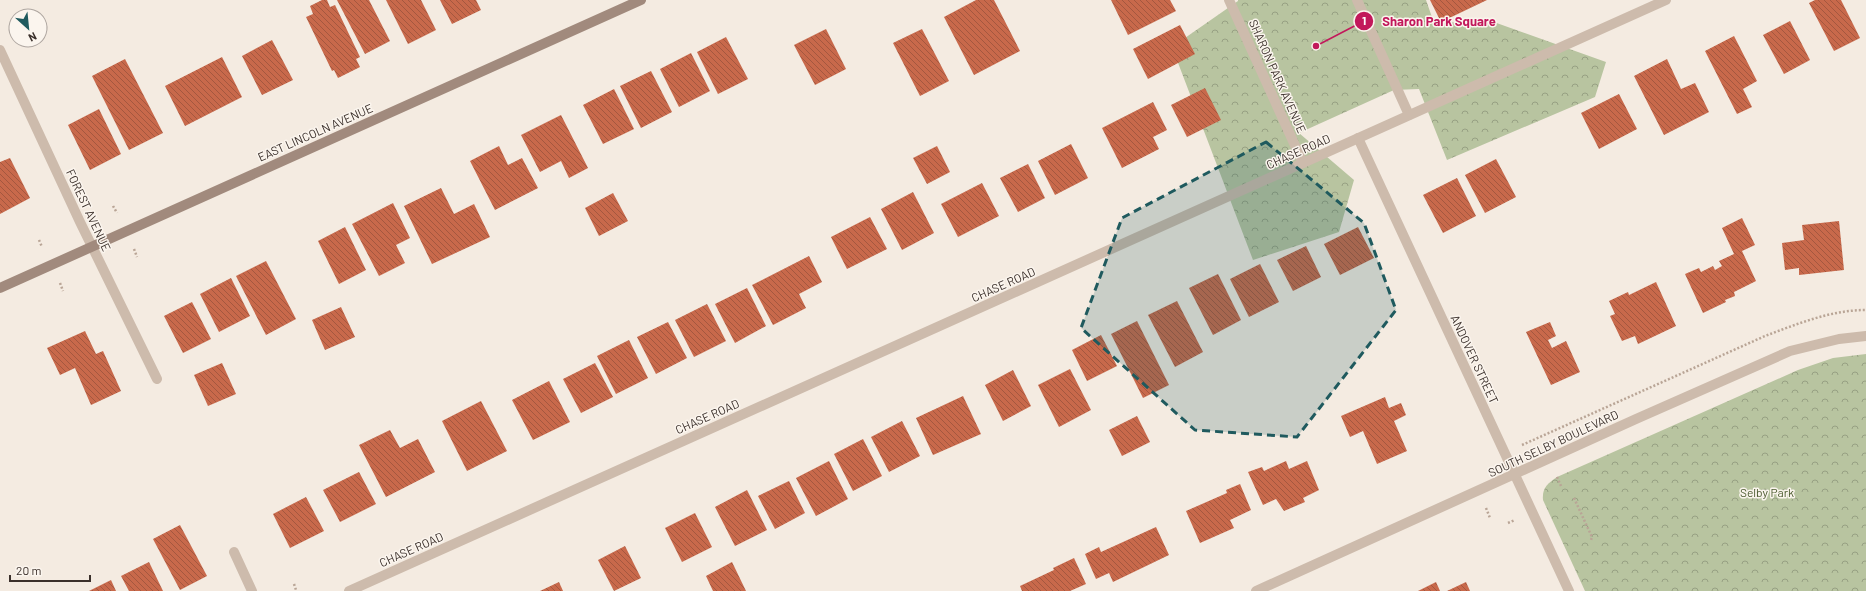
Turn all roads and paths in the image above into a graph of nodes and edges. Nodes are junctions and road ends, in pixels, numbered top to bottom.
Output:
1 (641, 0) edge
2 (1230, 0) edge
3 (1357, 0) edge
4 (1666, 0) edge
5 (0, 50) edge
6 (1409, 116) junction
7 (1358, 138) junction
8 (1303, 163) junction
9 (114, 206) dead end
10 (117, 213) dead end
11 (39, 240) dead end
12 (92, 246) junction
13 (42, 247) dead end
14 (134, 250) dead end
15 (137, 257) dead end
16 (60, 283) dead end
17 (0, 288) edge
18 (63, 291) dead end
19 (1866, 310) edge
20 (1866, 336) edge
21 (157, 379) dead end
22 (1519, 447) dead end
23 (1514, 474) junction
24 (1557, 477) dead end
25 (1561, 486) dead end
26 (1574, 498) dead end
27 (1486, 508) dead end
28 (1490, 518) dead end
29 (1515, 520) dead end
30 (1508, 523) dead end
31 (1591, 540) dead end
32 (234, 552) dead end
33 (294, 584) dead end
34 (296, 590) edge
35 (252, 591) edge
36 (349, 591) edge
37 (1256, 591) edge
38 (1569, 591) edge

1 - 12 main road, EAST LINCOLN AVENUE
2 - 8 street, SHARON PARK AVENUE
3 - 6 street
4 - 6 street, CHASE ROAD
5 - 12 street, FOREST AVENUE
6 - 7 street, CHASE ROAD
7 - 8 street, CHASE ROAD
7 - 23 street, ANDOVER STREET
8 - 36 street, CHASE ROAD
9 - 10 path
11 - 13 path
12 - 17 main road, EAST LINCOLN AVENUE
12 - 21 street, FOREST AVENUE
14 - 15 path
16 - 18 path
19 - 22 path
20 - 23 street, SOUTH SELBY BOULEVARD
23 - 37 street, SOUTH SELBY BOULEVARD
23 - 38 street, ANDOVER STREET
24 - 25 path
26 - 31 path
27 - 28 path
29 - 30 path
32 - 35 street
33 - 34 path

